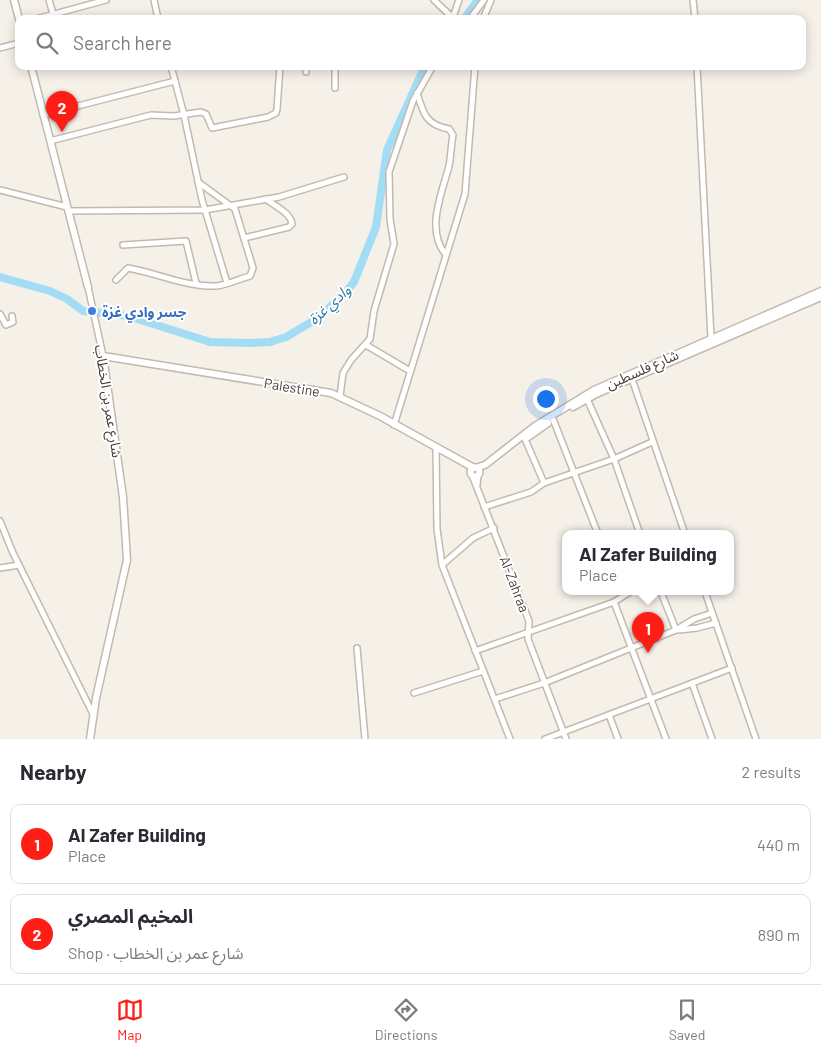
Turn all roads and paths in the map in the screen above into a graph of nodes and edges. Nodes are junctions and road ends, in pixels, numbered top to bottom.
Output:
1 (14, 0) edge
2 (49, 0) edge
3 (106, 0) edge
4 (154, 0) edge
5 (434, 0) edge
6 (460, 0) edge
7 (484, 0) edge
8 (491, 0) edge
9 (693, 0) edge
10 (53, 14) junction
11 (18, 15) edge
12 (50, 15) edge
13 (157, 15) edge
14 (450, 15) edge
15 (454, 15) edge
16 (473, 15) edge
17 (485, 15) edge
18 (695, 15) edge
19 (15, 44) edge
20 (0, 48) edge
21 (32, 70) edge
22 (172, 70) edge
23 (280, 70) edge
24 (335, 70) edge
25 (431, 70) edge
26 (475, 70) edge
27 (697, 70) edge
28 (175, 81) junction
29 (335, 88) dead end
30 (417, 93) junction
31 (43, 115) junction
32 (184, 115) junction
33 (50, 141) junction
34 (344, 177) dead end
35 (198, 182) junction
36 (0, 190) edge
37 (266, 199) junction
38 (230, 205) junction
39 (67, 209) junction
40 (205, 210) junction
41 (244, 238) junction
42 (123, 245) dead end
43 (446, 255) junction
44 (116, 280) dead end
45 (196, 283) junction
46 (227, 283) junction
47 (88, 287) joint
48 (821, 291) edge
49 (821, 297) edge
50 (0, 314) edge
51 (12, 316) dead end
52 (711, 338) junction
53 (366, 345) dead end
54 (103, 356) junction
55 (410, 371) junction
56 (632, 379) junction
57 (340, 396) junction
58 (587, 399) junction
59 (553, 419) junction
60 (394, 425) junction
61 (525, 439) junction
62 (652, 442) junction
63 (436, 448) junction
64 (614, 459) junction
65 (475, 472) junction
66 (573, 472) junction
67 (544, 484) junction
68 (484, 506) junction
69 (0, 521) edge
70 (494, 528) junction
71 (596, 530) edge
72 (639, 530) edge
73 (684, 530) edge
74 (19, 565) junction
75 (442, 565) junction
76 (0, 568) edge
77 (619, 595) edge
78 (662, 595) edge
79 (706, 595) edge
80 (614, 602) junction
81 (712, 612) junction
82 (716, 623) junction
83 (676, 630) junction
84 (529, 631) junction
85 (357, 648) dead end
86 (632, 648) junction
87 (475, 651) junction
88 (732, 668) junction
89 (483, 671) junction
90 (544, 683) junction
91 (692, 683) junction
92 (414, 692) dead end
93 (495, 699) junction
94 (652, 699) junction
95 (94, 716) junction
96 (609, 716) junction
97 (564, 736) edge
98 (90, 739) edge
99 (364, 739) edge
100 (510, 739) edge
101 (545, 739) edge
102 (618, 739) edge
103 (666, 739) edge
104 (712, 739) edge
105 (756, 739) edge

1 - 11 street
2 - 10 street
3 - 10 street
4 - 13 street
5 - 14 street
6 - 15 street
7 - 16 street
8 - 17 street
9 - 18 street
10 - 12 street
19 - 20 street
21 - 31 street, شارع عمر بن الخطاب
22 - 28 street
23 - 32 street
24 - 29 street
25 - 30 street
26 - 43 street
27 - 52 street
28 - 31 street
28 - 32 street
30 - 43 street
30 - 57 street
31 - 33 street, شارع عمر بن الخطاب
32 - 33 street
32 - 35 street
33 - 39 street, شارع عمر بن الخطاب
34 - 37 street
35 - 38 street
35 - 40 street
36 - 39 street
37 - 38 street
37 - 41 street
38 - 40 street
38 - 41 street
39 - 40 street
39 - 47 street, شارع عمر بن الخطاب
40 - 46 street
41 - 46 street
42 - 45 street
43 - 55 street
44 - 45 street
45 - 46 street
47 - 54 street, شارع عمر بن الخطاب
48 - 52 street, شارع فلسطين
49 - 56 street, شارع فلسطين
50 - 51 street
52 - 65 street, شارع فلسطين
53 - 55 street
54 - 57 street, Palestine
54 - 95 street, شارع عمر بن الخطاب
55 - 60 street
56 - 58 street
56 - 62 street
57 - 60 street, Palestine
58 - 59 street
58 - 64 street
59 - 61 street
59 - 66 street
60 - 63 street, Palestine
61 - 65 street
61 - 67 street
62 - 64 street
62 - 73 street
63 - 65 street, Palestine
63 - 75 street
64 - 66 street
64 - 72 street
65 - 68 street, Al-Zahraa
66 - 67 street
66 - 71 street
67 - 68 street
68 - 70 street, Al-Zahraa
69 - 74 street
70 - 75 street
70 - 84 street, Al-Zahraa
74 - 76 street
74 - 95 street
75 - 87 street
77 - 80 street
78 - 83 street
79 - 81 street
80 - 84 street
80 - 86 street
81 - 82 street
81 - 83 street
82 - 83 street
82 - 88 street
83 - 86 street
84 - 87 street
84 - 90 street, Al-Zahraa
85 - 99 street
86 - 90 street
86 - 94 street
87 - 89 street
88 - 91 street
88 - 105 street
89 - 92 street
89 - 93 street
90 - 93 street
90 - 97 street, Al-Zahraa
91 - 94 street
91 - 104 street
93 - 100 street
94 - 96 street
94 - 103 street
95 - 98 street, شارع عمر بن الخطاب
96 - 97 street
96 - 102 street
97 - 101 street

